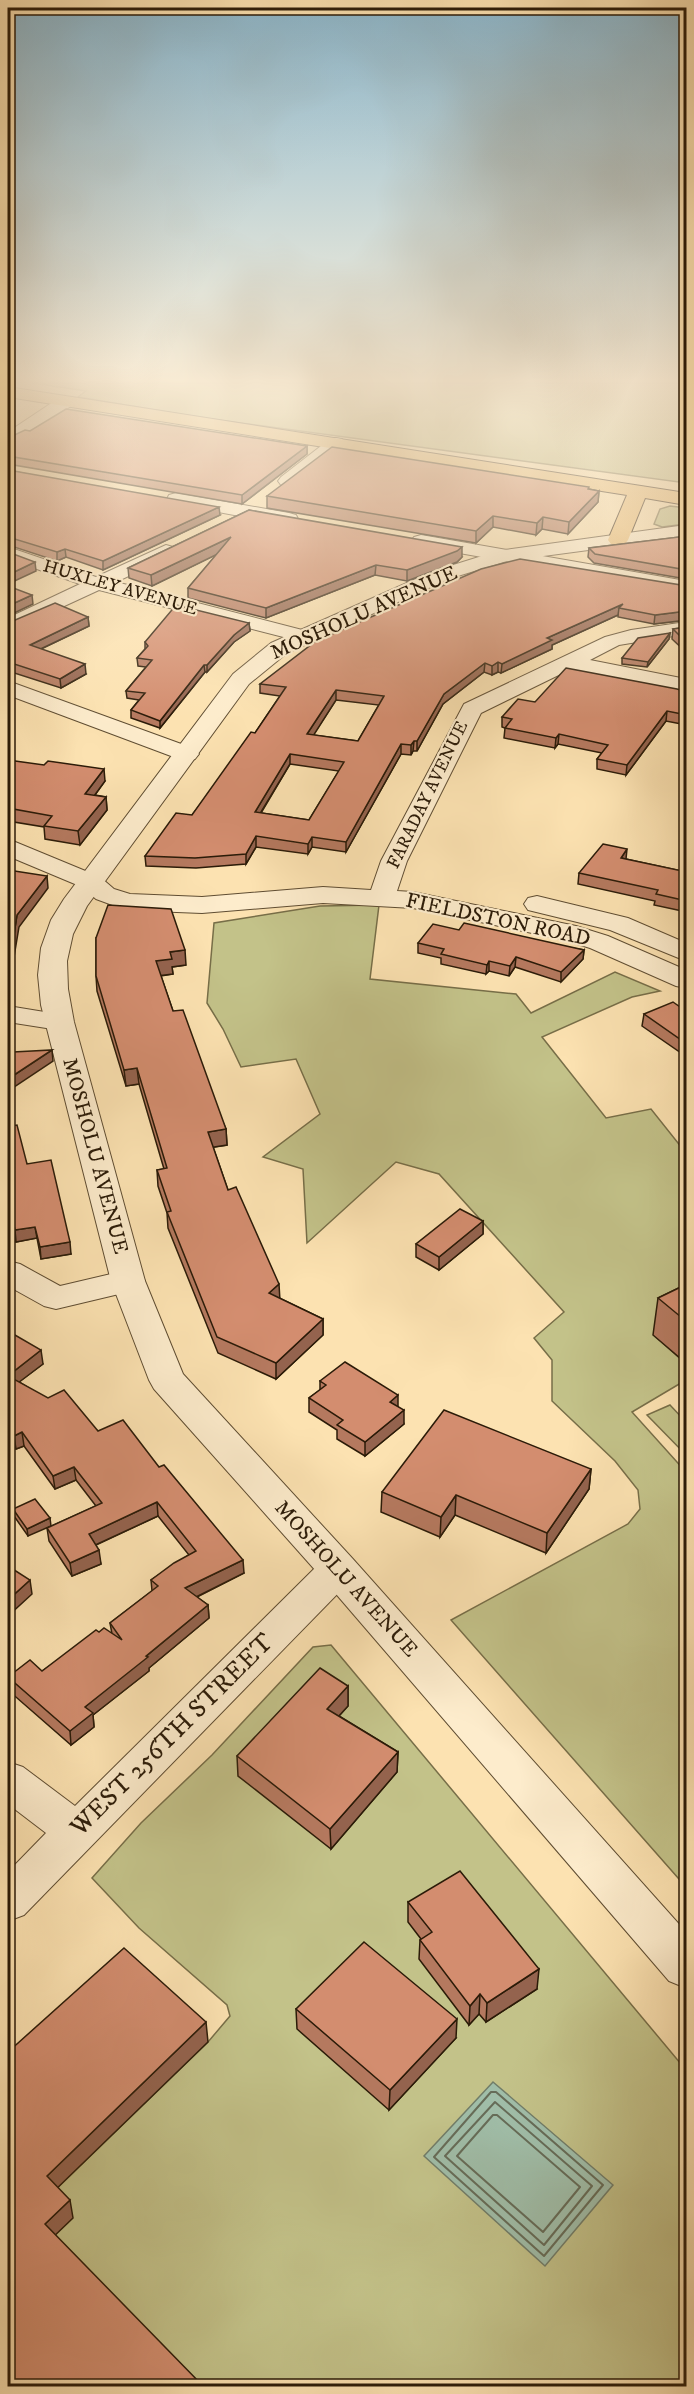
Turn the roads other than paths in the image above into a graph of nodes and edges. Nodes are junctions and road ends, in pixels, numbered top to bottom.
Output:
1 (154, 495) edge
2 (270, 495) edge
3 (636, 495) edge
4 (661, 495) edge
5 (687, 499) edge
6 (248, 512) junction
7 (312, 522) edge
8 (215, 528) edge
9 (687, 531) edge
10 (406, 538) edge
11 (618, 540) junction
12 (183, 543) edge
13 (8, 553) edge
14 (505, 555) junction
15 (98, 584) junction
16 (687, 587) edge
17 (8, 626) edge
18 (687, 628) edge
19 (303, 636) junction
20 (567, 662) junction
21 (687, 685) edge
22 (8, 688) edge
23 (187, 754) junction
24 (8, 847) edge
25 (91, 882) junction
26 (385, 887) junction
27 (687, 953) edge
28 (687, 980) edge
29 (8, 1014) edge
30 (59, 1022) junction
31 (8, 1272) edge
32 (128, 1281) junction
33 (338, 1569) junction
34 (8, 1780) edge
35 (76, 1831) junction
36 (8, 1901) edge
37 (687, 1966) edge

1 - 6 street
2 - 6 street
3 - 11 main road
4 - 5 main road
6 - 7 street
6 - 8 street
9 - 11 street, MOSHOLU AVENUE
10 - 14 street
11 - 14 street, MOSHOLU AVENUE
12 - 15 street
13 - 15 street, HUXLEY AVENUE
14 - 16 street
14 - 19 street, MOSHOLU AVENUE
15 - 17 street
15 - 19 street, HUXLEY AVENUE
18 - 20 street, FARADAY AVENUE
19 - 23 street, MOSHOLU AVENUE
20 - 21 street
20 - 26 street, FARADAY AVENUE
22 - 23 street
23 - 25 street, MOSHOLU AVENUE
24 - 25 street, FIELDSTON ROAD
25 - 26 street, FIELDSTON ROAD
25 - 30 street, MOSHOLU AVENUE
26 - 27 street, FIELDSTON ROAD
26 - 28 street, FIELDSTON ROAD
29 - 30 street
30 - 32 street, MOSHOLU AVENUE
31 - 32 street
32 - 33 street, MOSHOLU AVENUE
33 - 35 street, WEST 256TH STREET
33 - 37 street, MOSHOLU AVENUE
34 - 35 street
35 - 36 street, WEST 256TH STREET

